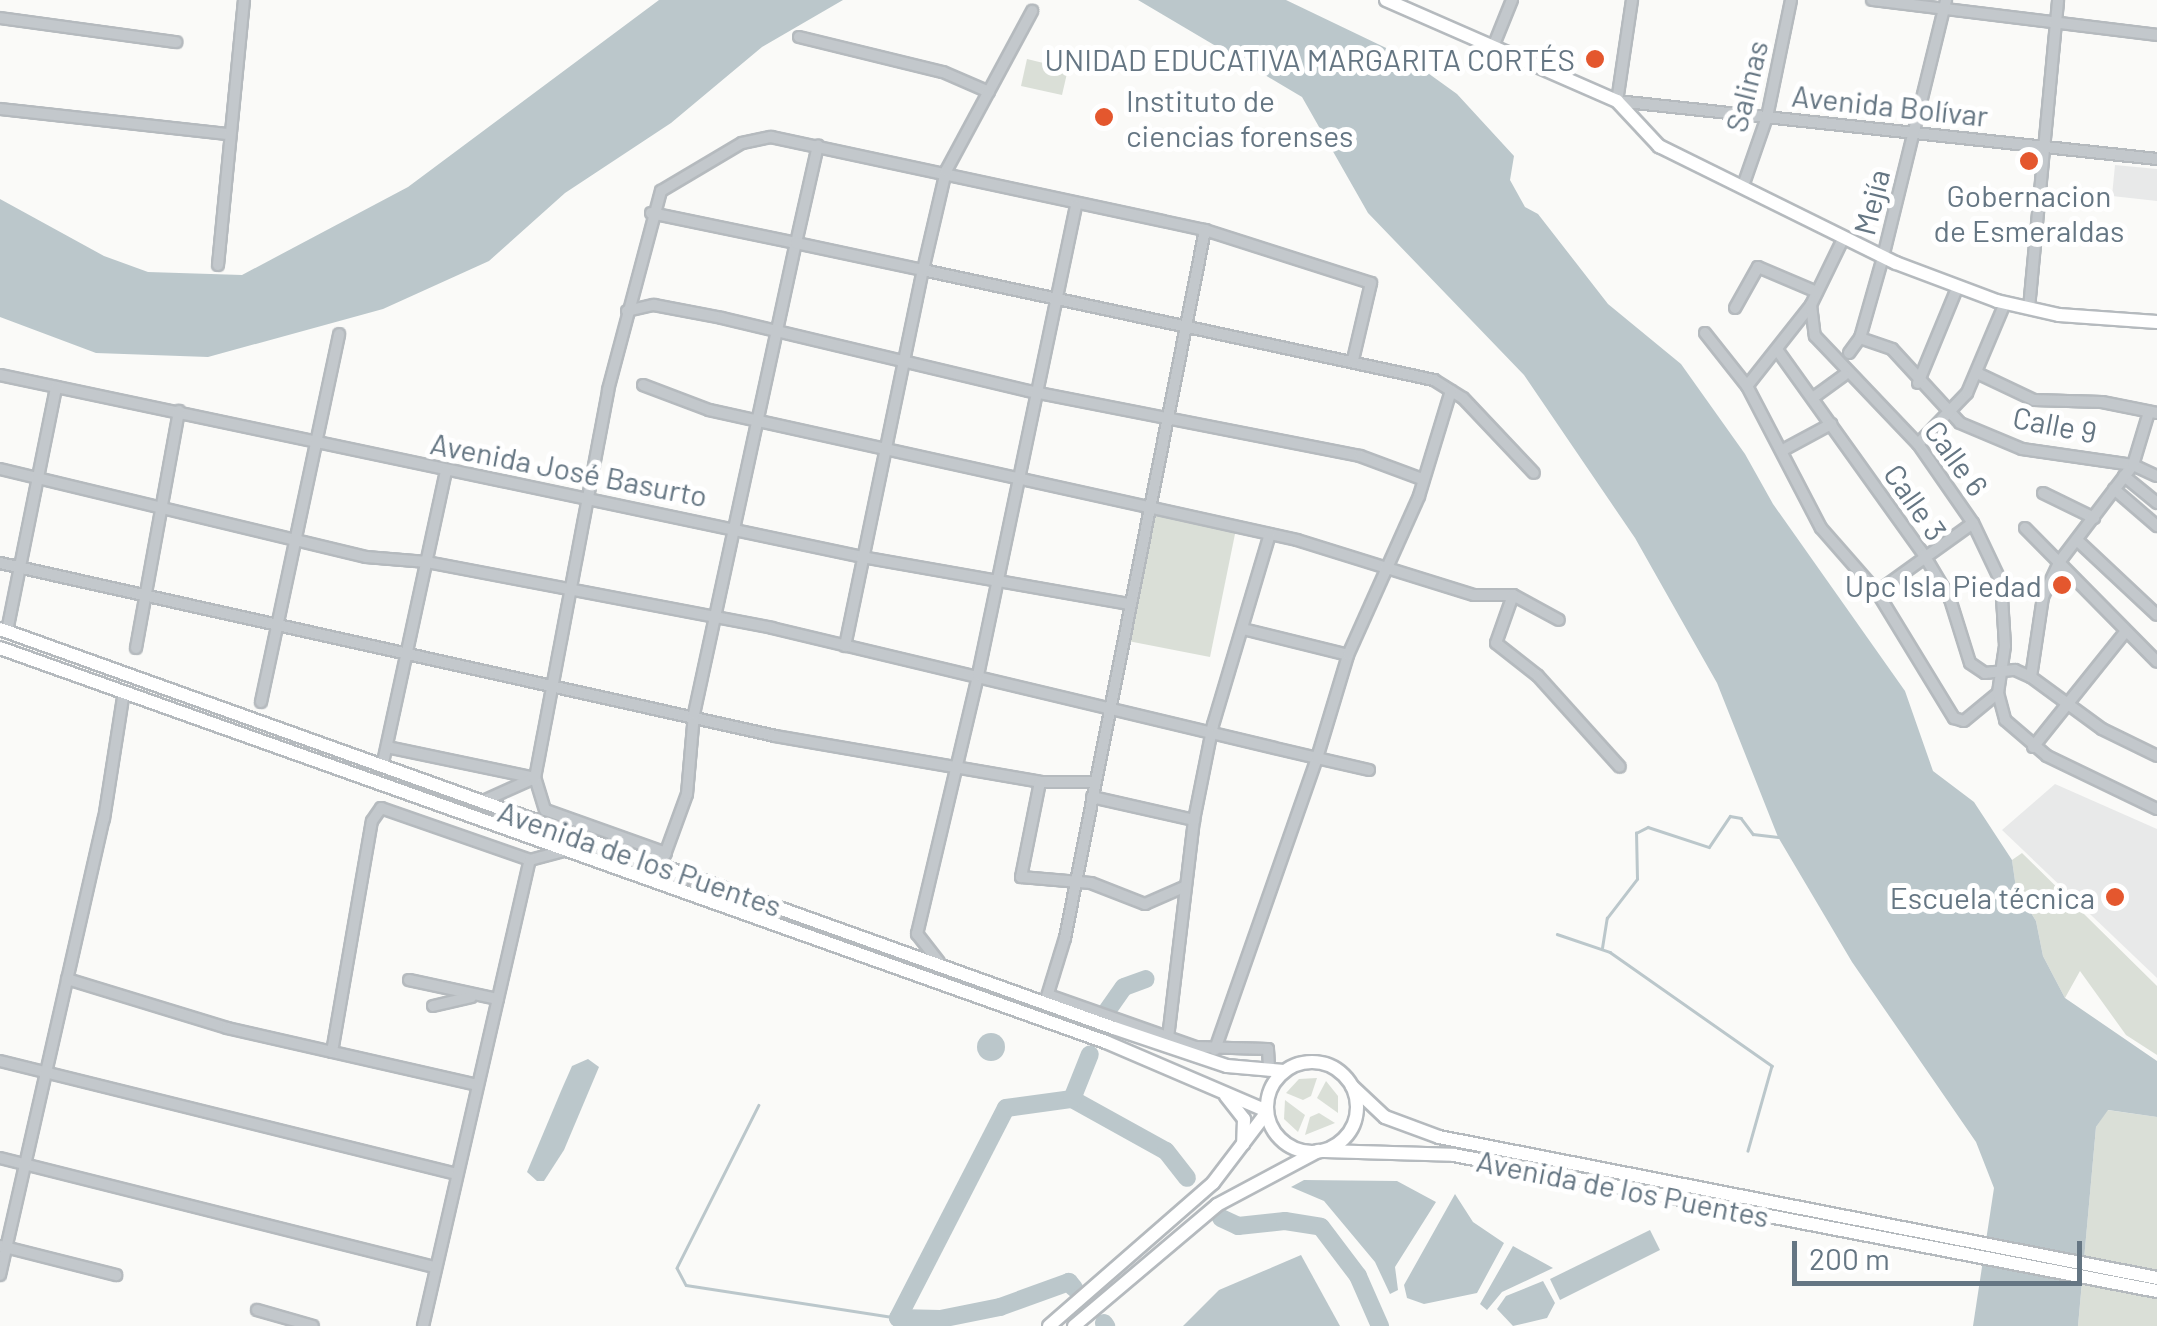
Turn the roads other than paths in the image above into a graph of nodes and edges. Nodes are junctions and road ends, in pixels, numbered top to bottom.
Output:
1 (244, 0) edge
2 (1386, 0) edge
3 (1512, 0) edge
4 (1632, 0) edge
5 (1791, 0) edge
6 (1872, 0) edge
7 (2058, 0) edge
8 (1945, 6) edge
9 (1032, 10) dead end
10 (0, 18) edge
11 (2055, 26) junction
12 (2157, 35) edge
13 (799, 37) dead end
14 (176, 42) dead end
15 (1493, 46) junction
16 (989, 92) junction
17 (1617, 101) junction
18 (0, 109) edge
19 (1767, 116) junction
20 (1915, 133) junction
21 (227, 134) junction
22 (818, 145) junction
23 (2044, 147) junction
24 (2157, 159) edge
25 (946, 171) junction
26 (1744, 182) junction
27 (1076, 205) junction
28 (652, 213) junction
29 (1205, 230) junction
30 (1844, 238) junction
31 (796, 244) junction
32 (1883, 256) junction
33 (218, 265) dead end
34 (923, 270) junction
35 (1958, 286) junction
36 (1817, 292) junction
37 (1053, 295) junction
38 (2005, 303) junction
39 (1810, 305) junction
40 (1735, 308) dead end
41 (2028, 308) junction
42 (627, 311) junction
43 (2157, 322) edge
44 (1187, 326) junction
45 (776, 331) junction
46 (1705, 333) dead end
47 (339, 334) dead end
48 (1860, 338) junction
49 (1778, 351) junction
50 (1849, 354) dead end
51 (901, 360) junction
52 (1354, 360) junction
53 (1844, 374) junction
54 (1978, 374) junction
55 (0, 375) edge
56 (1918, 383) junction
57 (643, 385) dead end
58 (1747, 386) junction
59 (56, 387) junction
60 (1038, 391) junction
61 (1451, 391) junction
62 (1814, 398) junction
63 (179, 411) junction
64 (2153, 413) edge
65 (1948, 416) junction
66 (1166, 417) junction
67 (757, 421) junction
68 (1831, 424) junction
69 (316, 438) junction
70 (1918, 444) junction
71 (1782, 450) junction
72 (884, 451) junction
73 (2133, 466) junction
74 (0, 469) edge
75 (446, 472) junction
76 (1534, 473) dead end
77 (36, 476) junction
78 (2124, 476) junction
79 (2157, 476) edge
80 (1422, 479) junction
81 (1017, 480) junction
82 (2114, 489) junction
83 (2043, 493) dead end
84 (591, 502) junction
85 (2157, 502) edge
86 (1147, 504) junction
87 (163, 508) junction
88 (2094, 518) junction
89 (1973, 523) junction
90 (2157, 526) edge
91 (735, 528) junction
92 (2025, 528) dead end
93 (1270, 534) junction
94 (297, 541) junction
95 (2078, 541) junction
96 (1924, 555) junction
97 (862, 557) junction
98 (2060, 561) junction
99 (0, 562) edge
100 (427, 562) junction
101 (17, 566) junction
102 (1383, 571) junction
103 (994, 576) junction
104 (574, 592) junction
105 (1877, 592) junction
106 (147, 595) junction
107 (1513, 595) junction
108 (1128, 604) junction
109 (2157, 615) edge
110 (1559, 620) dead end
111 (715, 622) junction
112 (277, 624) junction
113 (1242, 629) junction
114 (4, 630) edge
115 (2125, 632) junction
116 (845, 646) junction
117 (0, 648) edge
118 (136, 648) dead end
119 (406, 648) junction
120 (1348, 655) junction
121 (2157, 662) edge
122 (2003, 670) junction
123 (978, 676) junction
124 (2031, 677) junction
125 (558, 682) junction
126 (124, 692) junction
127 (1998, 694) junction
128 (262, 702) dead end
129 (2067, 704) junction
130 (1110, 706) junction
131 (694, 714) junction
132 (1212, 731) junction
133 (387, 746) junction
134 (2034, 747) junction
135 (2157, 756) edge
136 (1317, 758) junction
137 (1620, 766) dead end
138 (382, 767) junction
139 (953, 767) junction
140 (1369, 770) dead end
141 (535, 778) junction
142 (1040, 782) junction
143 (1092, 782) junction
144 (1092, 798) junction
145 (480, 802) junction
146 (2157, 809) edge
147 (472, 816) junction
148 (1194, 820) junction
149 (574, 830) junction
150 (478, 841) junction
151 (568, 850) junction
152 (663, 859) junction
153 (530, 860) junction
154 (1076, 881) junction
155 (1184, 887) junction
156 (946, 967) junction
157 (67, 979) junction
158 (408, 980) dead end
159 (477, 995) junction
160 (498, 999) junction
161 (1048, 999) junction
162 (433, 1006) dead end
163 (1168, 1038) junction
164 (1215, 1050) junction
165 (332, 1052) junction
166 (0, 1061) edge
167 (1276, 1071) junction
168 (46, 1074) junction
169 (1213, 1084) junction
170 (478, 1085) junction
171 (1352, 1086) junction
172 (1267, 1112) junction
173 (1316, 1154) junction
174 (0, 1158) edge
175 (1237, 1158) junction
176 (26, 1165) junction
177 (457, 1174) junction
178 (1919, 1240) junction
179 (3, 1247) edge
180 (434, 1267) junction
181 (0, 1275) edge
182 (116, 1275) dead end
183 (2157, 1278) edge
184 (2157, 1292) edge
185 (257, 1310) dead end
186 (314, 1326) edge
187 (422, 1326) edge
188 (1049, 1326) edge
189 (1074, 1326) edge

1 - 21 street
2 - 15 main road
3 - 15 street
4 - 17 street
5 - 19 street, Salinas
6 - 8 street
7 - 11 street
8 - 11 street
8 - 20 street, Mejía
9 - 16 street
10 - 14 street
11 - 12 street
11 - 23 street
13 - 16 street
15 - 17 main road
16 - 25 street
17 - 19 street, Avenida Bolívar
17 - 26 main road
18 - 21 street
19 - 20 street, Avenida Bolívar
19 - 26 street, Salinas
20 - 23 street, Avenida Bolívar
20 - 32 street, Mejía
21 - 33 street
22 - 25 street
22 - 28 street
22 - 31 street
23 - 24 street, Avenida Bolívar
23 - 41 street
25 - 27 street
25 - 34 street
26 - 30 main road
27 - 29 street
27 - 37 street
28 - 31 street
28 - 42 street
29 - 44 street
29 - 52 street
30 - 32 main road
30 - 36 street
31 - 34 street
31 - 45 street
32 - 35 main road
32 - 48 street, Mejía
34 - 37 street
34 - 51 street
35 - 38 main road
35 - 56 street
36 - 39 street
36 - 40 street
37 - 44 street
37 - 60 street
38 - 41 main road
38 - 54 street
39 - 49 street
39 - 53 street, Calle 6
41 - 43 main road
42 - 45 street
42 - 84 street
44 - 52 street
44 - 66 street
45 - 51 street
45 - 67 street
46 - 58 street
47 - 69 street
48 - 50 street, Mejía
48 - 56 street, Calle 9
49 - 58 street
49 - 62 street, Calle 3
51 - 60 street
51 - 72 street
52 - 61 street
53 - 62 street
53 - 70 street, Calle 6
54 - 64 street
54 - 65 street
55 - 59 street, Avenida José Basurto
56 - 65 street, Calle 9
57 - 67 street
58 - 71 street
59 - 63 street, Avenida José Basurto
59 - 77 street
60 - 66 street
60 - 81 street
61 - 76 street
61 - 80 street
62 - 68 street, Calle 3
63 - 69 street, Avenida José Basurto
63 - 87 street
64 - 73 street
65 - 70 street
65 - 73 street, Calle 9
66 - 80 street
66 - 86 street
67 - 72 street
67 - 91 street
68 - 71 street
68 - 96 street, Calle 3
69 - 75 street, Avenida José Basurto
69 - 94 street
70 - 89 street, Calle 6
71 - 105 street
72 - 81 street
72 - 97 street
73 - 78 street
73 - 79 street, Calle 9
74 - 77 street
75 - 84 street, Avenida José Basurto
75 - 100 street
77 - 87 street
77 - 101 street
78 - 82 street
78 - 85 street
80 - 102 street
81 - 86 street
81 - 103 street
82 - 88 street
82 - 90 street
83 - 88 street
84 - 91 street, Avenida José Basurto
84 - 104 street
86 - 93 street
86 - 108 street
87 - 94 street
87 - 106 street
88 - 95 street
89 - 96 street
89 - 122 street, Calle 6
91 - 97 street, Avenida José Basurto
91 - 111 street
92 - 98 street
93 - 102 street
93 - 113 street
94 - 100 street
94 - 112 street
95 - 98 street
95 - 109 street
96 - 105 street
96 - 122 street, Calle 3
97 - 103 street, Avenida José Basurto
97 - 116 street
98 - 115 street
98 - 124 street
99 - 101 street
100 - 104 street
100 - 119 street
101 - 106 street
101 - 114 street
102 - 107 street
102 - 120 street
103 - 108 street, Avenida José Basurto
103 - 123 street
104 - 111 street
104 - 125 street
105 - 127 street
106 - 112 street
106 - 118 street
107 - 110 street
107 - 137 street
108 - 130 street
111 - 116 street
111 - 131 street
112 - 119 street
112 - 128 street
113 - 120 street
113 - 132 street
114 - 138 main road, Avenida de los Puentes
115 - 121 street
115 - 129 street
116 - 123 street
117 - 126 main road, Avenida de los Puentes
119 - 125 street
119 - 133 street
120 - 136 street
122 - 124 street
122 - 127 street, Calle 6
123 - 130 street
123 - 139 street
124 - 129 street
125 - 131 street
125 - 141 street
126 - 147 main road, Avenida de los Puentes
126 - 157 street
127 - 134 street
129 - 134 street
129 - 135 street
130 - 132 street
130 - 143 street
131 - 139 street
131 - 152 street
132 - 136 street
132 - 148 street
133 - 138 street
133 - 141 street
134 - 146 street
136 - 140 street
136 - 164 street
138 - 145 main road, Avenida de los Puentes
139 - 142 street
139 - 156 street
141 - 145 street
141 - 149 street
142 - 143 street
142 - 154 street
143 - 144 street
144 - 148 street
144 - 154 street
145 - 149 main road, Avenida de los Puentes
147 - 150 street
147 - 151 main road, Avenida de los Puentes
148 - 155 street
149 - 152 main road, Avenida de los Puentes
150 - 153 street
150 - 165 street
151 - 153 street
151 - 169 main road, Avenida de los Puentes
152 - 156 main road, Avenida de los Puentes
153 - 160 street
154 - 155 street
154 - 161 street
155 - 163 street
156 - 161 main road, Avenida de los Puentes
157 - 165 street
157 - 168 street
158 - 159 street
159 - 160 street
159 - 162 street
160 - 170 street
161 - 163 street
161 - 167 main road, Avenida de los Puentes
163 - 164 street
164 - 167 street
165 - 170 street
166 - 168 street
167 - 171 main road
167 - 172 main road
168 - 176 street
168 - 177 street
169 - 172 main road, Avenida de los Puentes
169 - 175 main road
170 - 177 street
171 - 173 main road
171 - 178 main road, Avenida de los Puentes
172 - 173 main road
172 - 175 main road
173 - 178 main road, Avenida de los Puentes
173 - 189 main road
174 - 176 street
175 - 188 main road
176 - 179 street
176 - 180 street
177 - 180 street
178 - 183 main road, Avenida de los Puentes
178 - 184 main road, Avenida de los Puentes
179 - 181 street
179 - 182 street
180 - 187 street
185 - 186 street

